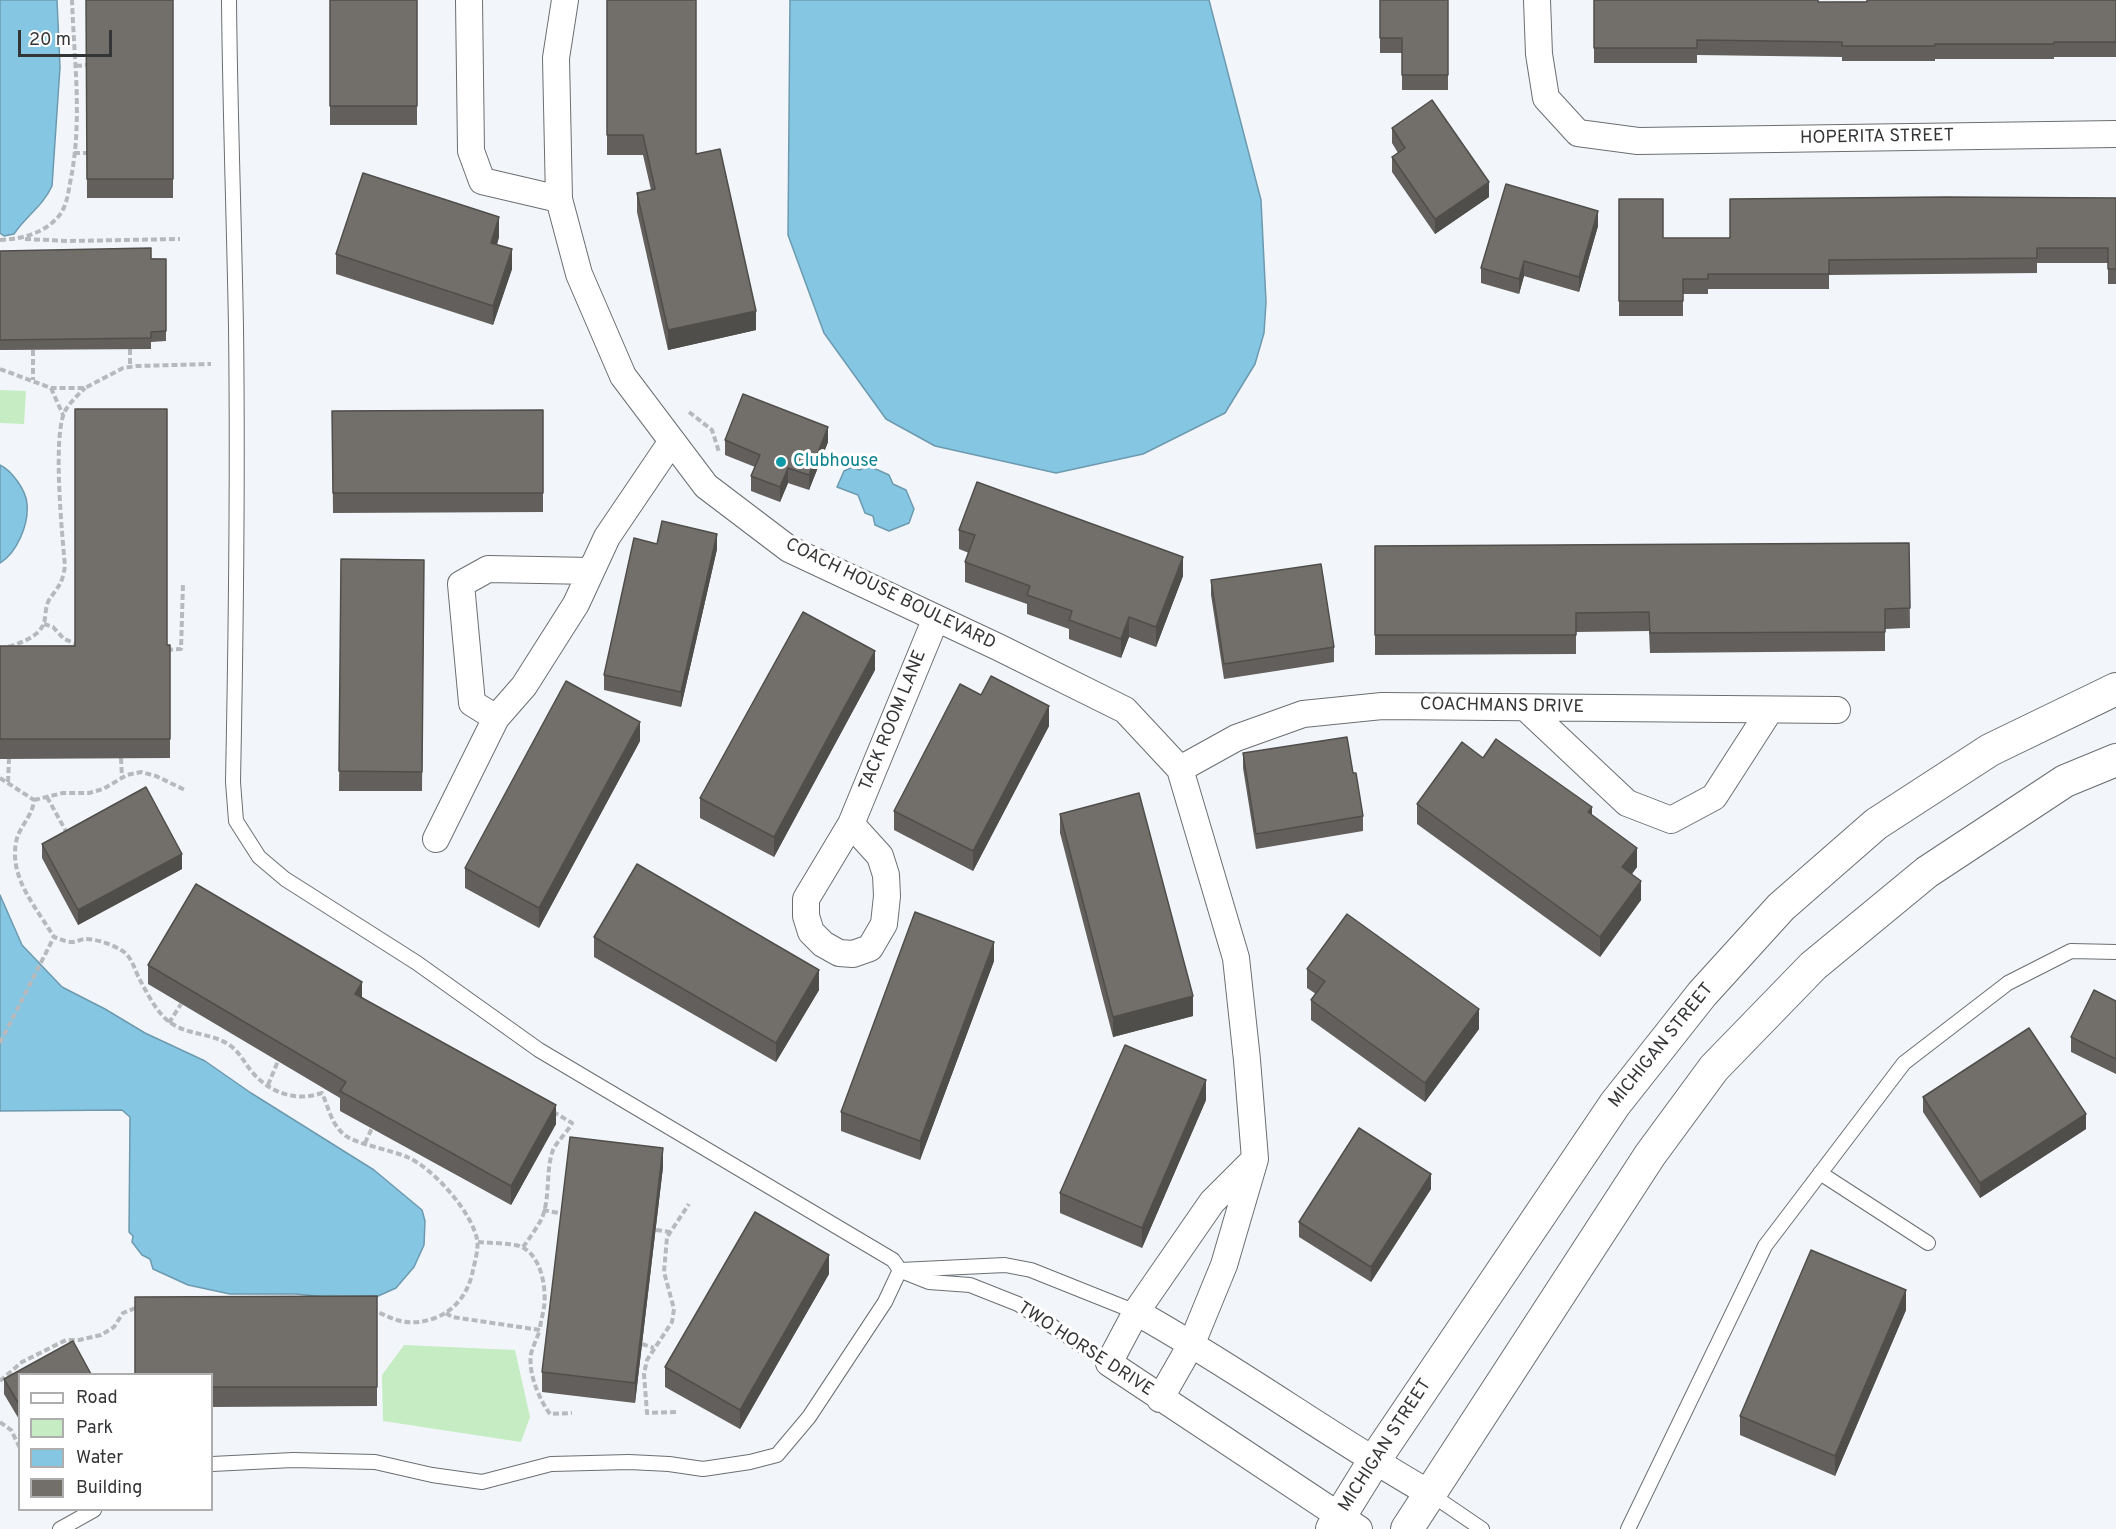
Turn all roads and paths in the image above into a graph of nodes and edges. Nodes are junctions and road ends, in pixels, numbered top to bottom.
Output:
1 (72, 0) edge
2 (229, 0) edge
3 (469, 0) edge
4 (565, 0) edge
5 (1537, 0) edge
6 (86, 65) edge
7 (76, 66) junction
8 (2116, 134) edge
9 (74, 153) junction
10 (87, 153) edge
11 (559, 199) junction
12 (22, 238) junction
13 (180, 239) dead end
14 (0, 240) edge
15 (130, 348) edge
16 (33, 350) edge
17 (211, 364) dead end
18 (130, 367) junction
19 (0, 369) edge
20 (33, 380) junction
21 (51, 388) junction
22 (85, 388) junction
23 (63, 415) junction
24 (672, 441) junction
25 (591, 571) junction
26 (183, 584) dead end
27 (936, 618) junction
28 (44, 624) junction
29 (85, 647) edge
30 (0, 649) edge
31 (157, 650) edge
32 (2116, 689) edge
33 (1526, 708) junction
34 (1770, 710) junction
35 (1837, 710) dead end
36 (496, 718) junction
37 (121, 758) edge
38 (9, 759) edge
39 (2116, 760) edge
40 (1180, 769) junction
41 (0, 778) edge
42 (122, 778) junction
43 (8, 783) junction
44 (184, 790) dead end
45 (47, 797) junction
46 (34, 800) junction
47 (851, 824) junction
48 (436, 839) dead end
49 (71, 842) edge
50 (54, 937) junction
51 (2116, 952) edge
52 (181, 1004) edge
53 (169, 1023) junction
54 (0, 1043) edge
55 (278, 1061) edge
56 (327, 1084) edge
57 (268, 1085) junction
58 (322, 1093) junction
59 (544, 1106) edge
60 (372, 1128) edge
61 (365, 1143) junction
62 (1255, 1159) junction
63 (1820, 1173) junction
64 (689, 1204) dead end
65 (543, 1210) junction
66 (564, 1214) edge
67 (656, 1230) edge
68 (670, 1232) junction
69 (478, 1242) junction
70 (1928, 1243) dead end
71 (523, 1247) junction
72 (900, 1270) junction
73 (145, 1304) edge
74 (366, 1309) edge
75 (1137, 1312) junction
76 (445, 1313) junction
77 (540, 1330) junction
78 (1192, 1343) junction
79 (642, 1344) edge
80 (654, 1348) junction
81 (1109, 1363) junction
82 (0, 1381) edge
83 (1160, 1399) junction
84 (676, 1412) dead end
85 (572, 1413) dead end
86 (0, 1422) edge
87 (18, 1444) edge
88 (1374, 1461) junction
89 (213, 1464) edge
90 (1429, 1493) junction
91 (91, 1511) edge
92 (1344, 1525) edge
93 (60, 1529) edge
94 (1407, 1529) edge
95 (1482, 1529) edge
96 (1628, 1529) edge

1 - 7 path
2 - 72 lane, TWO HORSE DRIVE
3 - 11 street
4 - 11 street, COACH HOUSE BOULEVARD
5 - 8 street, HOPERITA STREET
6 - 7 path
7 - 9 path
9 - 10 path
9 - 12 path
11 - 24 street, COACH HOUSE BOULEVARD
12 - 13 path
12 - 14 path
15 - 18 path
16 - 20 path
17 - 18 path
18 - 22 path
19 - 20 path
20 - 21 path
21 - 22 path
21 - 23 path
22 - 23 path
23 - 28 path
24 - 25 street
24 - 27 street, COACH HOUSE BOULEVARD
25 - 36 street
25 - 36 street
26 - 31 path
27 - 40 street, COACH HOUSE BOULEVARD
27 - 47 street, TACK ROOM LANE
28 - 29 path
28 - 30 path
32 - 88 street, MICHIGAN STREET
33 - 34 street, COACHMANS DRIVE
33 - 34 street
33 - 40 street, COACHMANS DRIVE
34 - 35 street, COACHMANS DRIVE
36 - 48 street
37 - 42 path
38 - 43 path
39 - 90 street
40 - 62 street, COACH HOUSE BOULEVARD
41 - 43 path
42 - 44 path
42 - 45 path
43 - 46 path
45 - 46 path
45 - 49 path
46 - 50 path
47 - 47 street, TACK ROOM LANE
50 - 53 path
50 - 54 path
51 - 63 lane
52 - 53 path
53 - 57 path
55 - 57 path
56 - 58 path
57 - 58 path
58 - 61 path
59 - 65 path
60 - 61 path
61 - 69 path
62 - 75 street
62 - 78 street, COACH HOUSE BOULEVARD
63 - 70 lane
63 - 96 lane
64 - 68 path
65 - 66 path
65 - 71 path
67 - 68 path
68 - 80 path
69 - 71 path
69 - 76 path
71 - 77 path
72 - 75 lane
72 - 81 lane, TWO HORSE DRIVE
72 - 89 lane
73 - 82 path
74 - 76 path
75 - 78 street
75 - 81 street
76 - 77 path
77 - 85 path
78 - 83 street, COACH HOUSE BOULEVARD
78 - 88 street
79 - 80 path
80 - 84 path
81 - 83 street, TWO HORSE DRIVE
83 - 92 street, TWO HORSE DRIVE
86 - 87 path
88 - 90 street
88 - 92 street, MICHIGAN STREET
90 - 94 street
90 - 95 lane
91 - 93 lane

